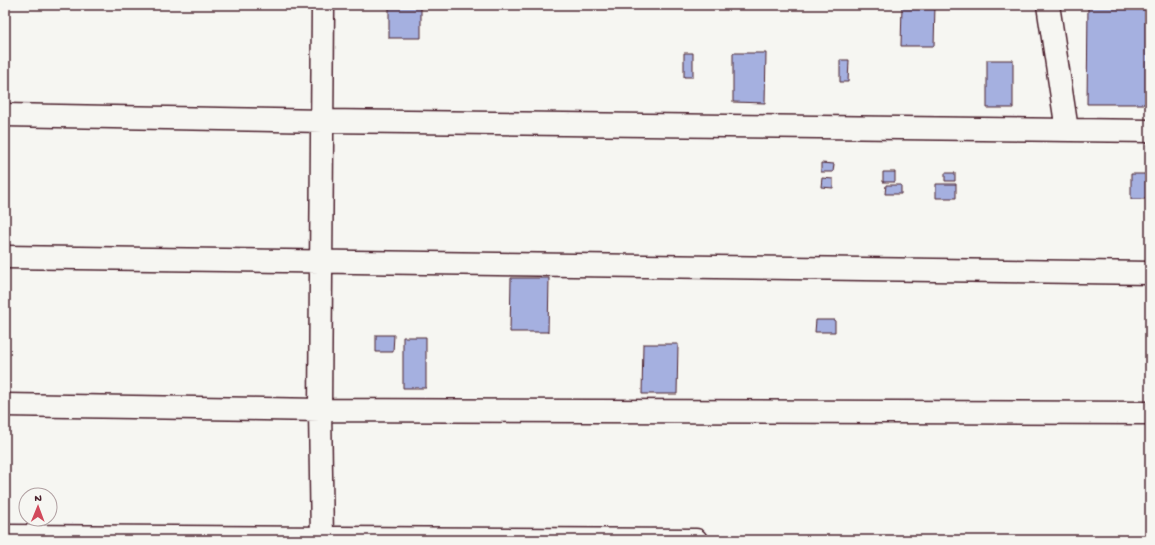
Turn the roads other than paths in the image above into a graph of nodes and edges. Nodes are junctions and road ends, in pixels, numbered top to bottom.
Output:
1 (323, 5) edge
2 (1048, 5) edge
3 (5, 115) edge
4 (323, 121) junction
5 (1067, 130) junction
6 (1150, 131) edge
7 (5, 257) edge
8 (322, 262) junction
9 (1150, 273) edge
10 (5, 405) edge
11 (320, 410) junction
12 (1150, 413) edge
13 (5, 536) edge
14 (322, 539) edge
15 (696, 540) edge

1 - 4 street
2 - 5 street
3 - 4 street
4 - 5 street
4 - 8 street
5 - 6 street
7 - 8 street
8 - 9 street
8 - 11 street
10 - 11 street
11 - 12 street
11 - 14 street
13 - 14 street
14 - 15 street

